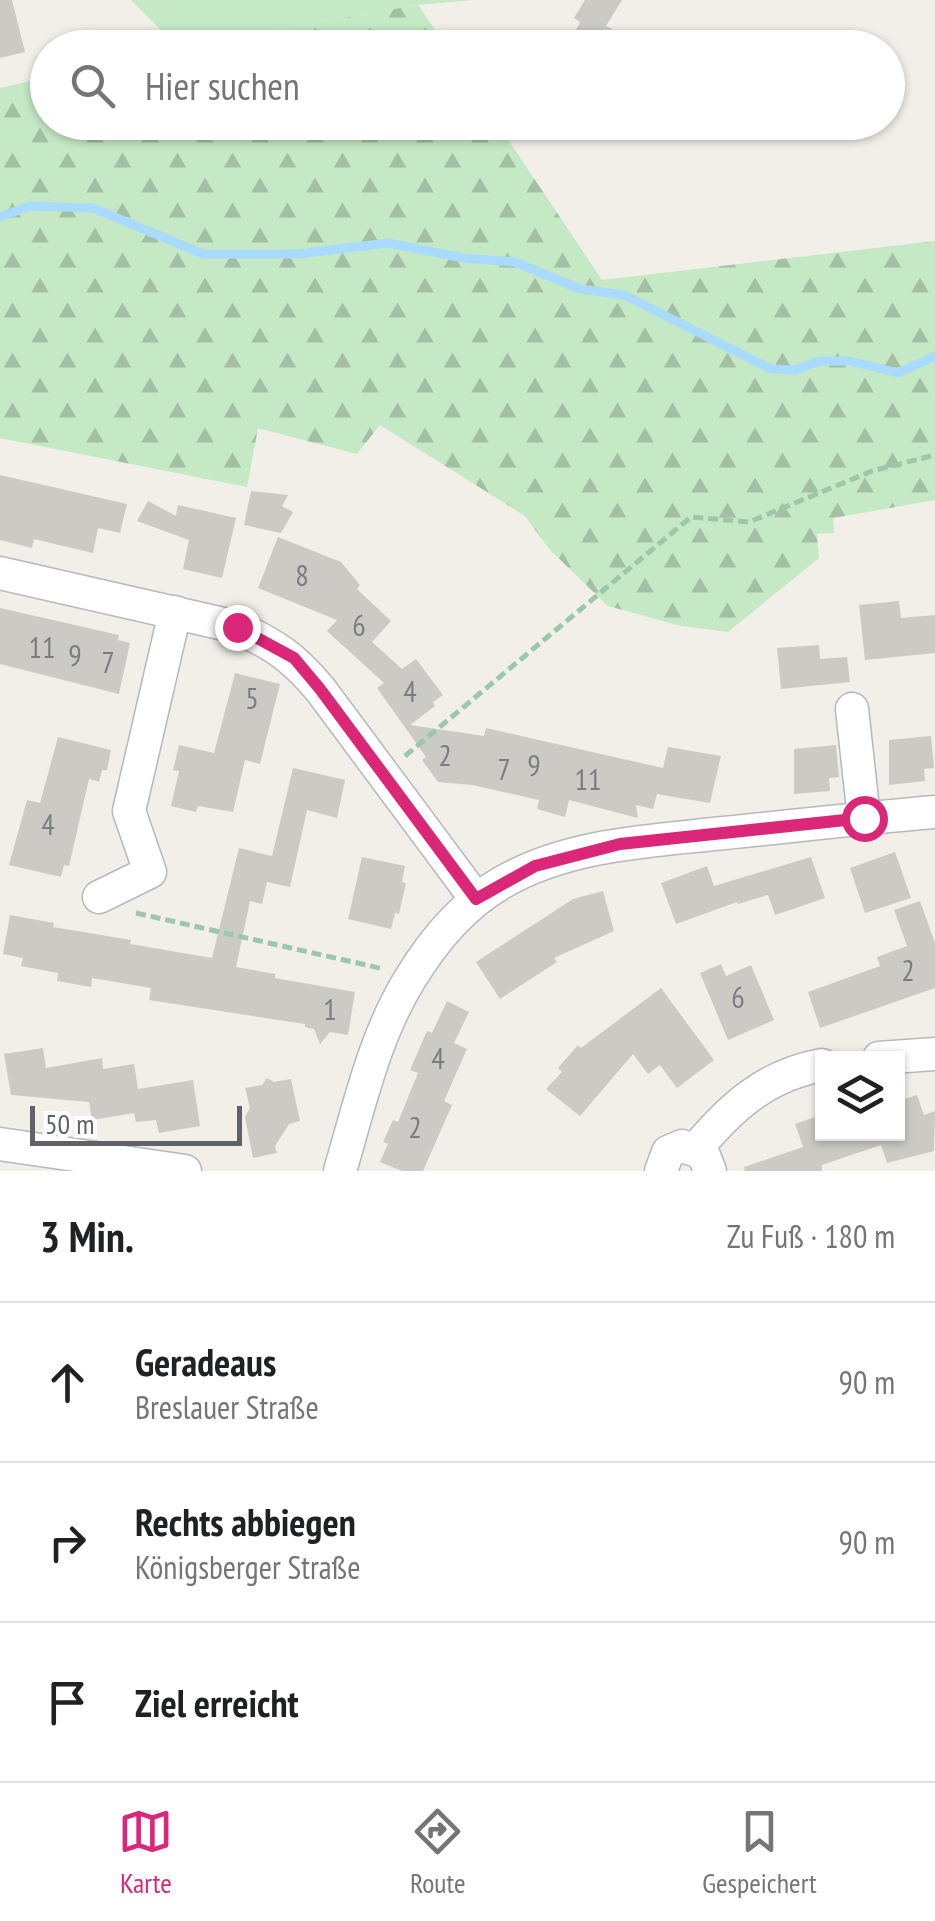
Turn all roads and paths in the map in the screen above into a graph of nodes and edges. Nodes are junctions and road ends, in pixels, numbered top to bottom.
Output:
1 (935, 455) edge
2 (0, 573) edge
3 (176, 612) junction
4 (852, 709) dead end
5 (384, 774) junction
6 (935, 812) edge
7 (864, 818) junction
8 (99, 897) dead end
9 (476, 899) junction
10 (137, 913) dead end
11 (396, 971) dead end
12 (935, 1054) edge
13 (905, 1056) edge
14 (815, 1067) edge
15 (0, 1144) edge
16 (703, 1160) edge
17 (185, 1171) edge
18 (340, 1171) edge
19 (660, 1171) edge

1 - 5 path
2 - 3 street
3 - 5 street
3 - 8 street
4 - 7 street
5 - 9 street
6 - 7 street
7 - 9 street
9 - 18 street
10 - 11 path
12 - 13 street
14 - 16 street
15 - 17 street
16 - 19 street

